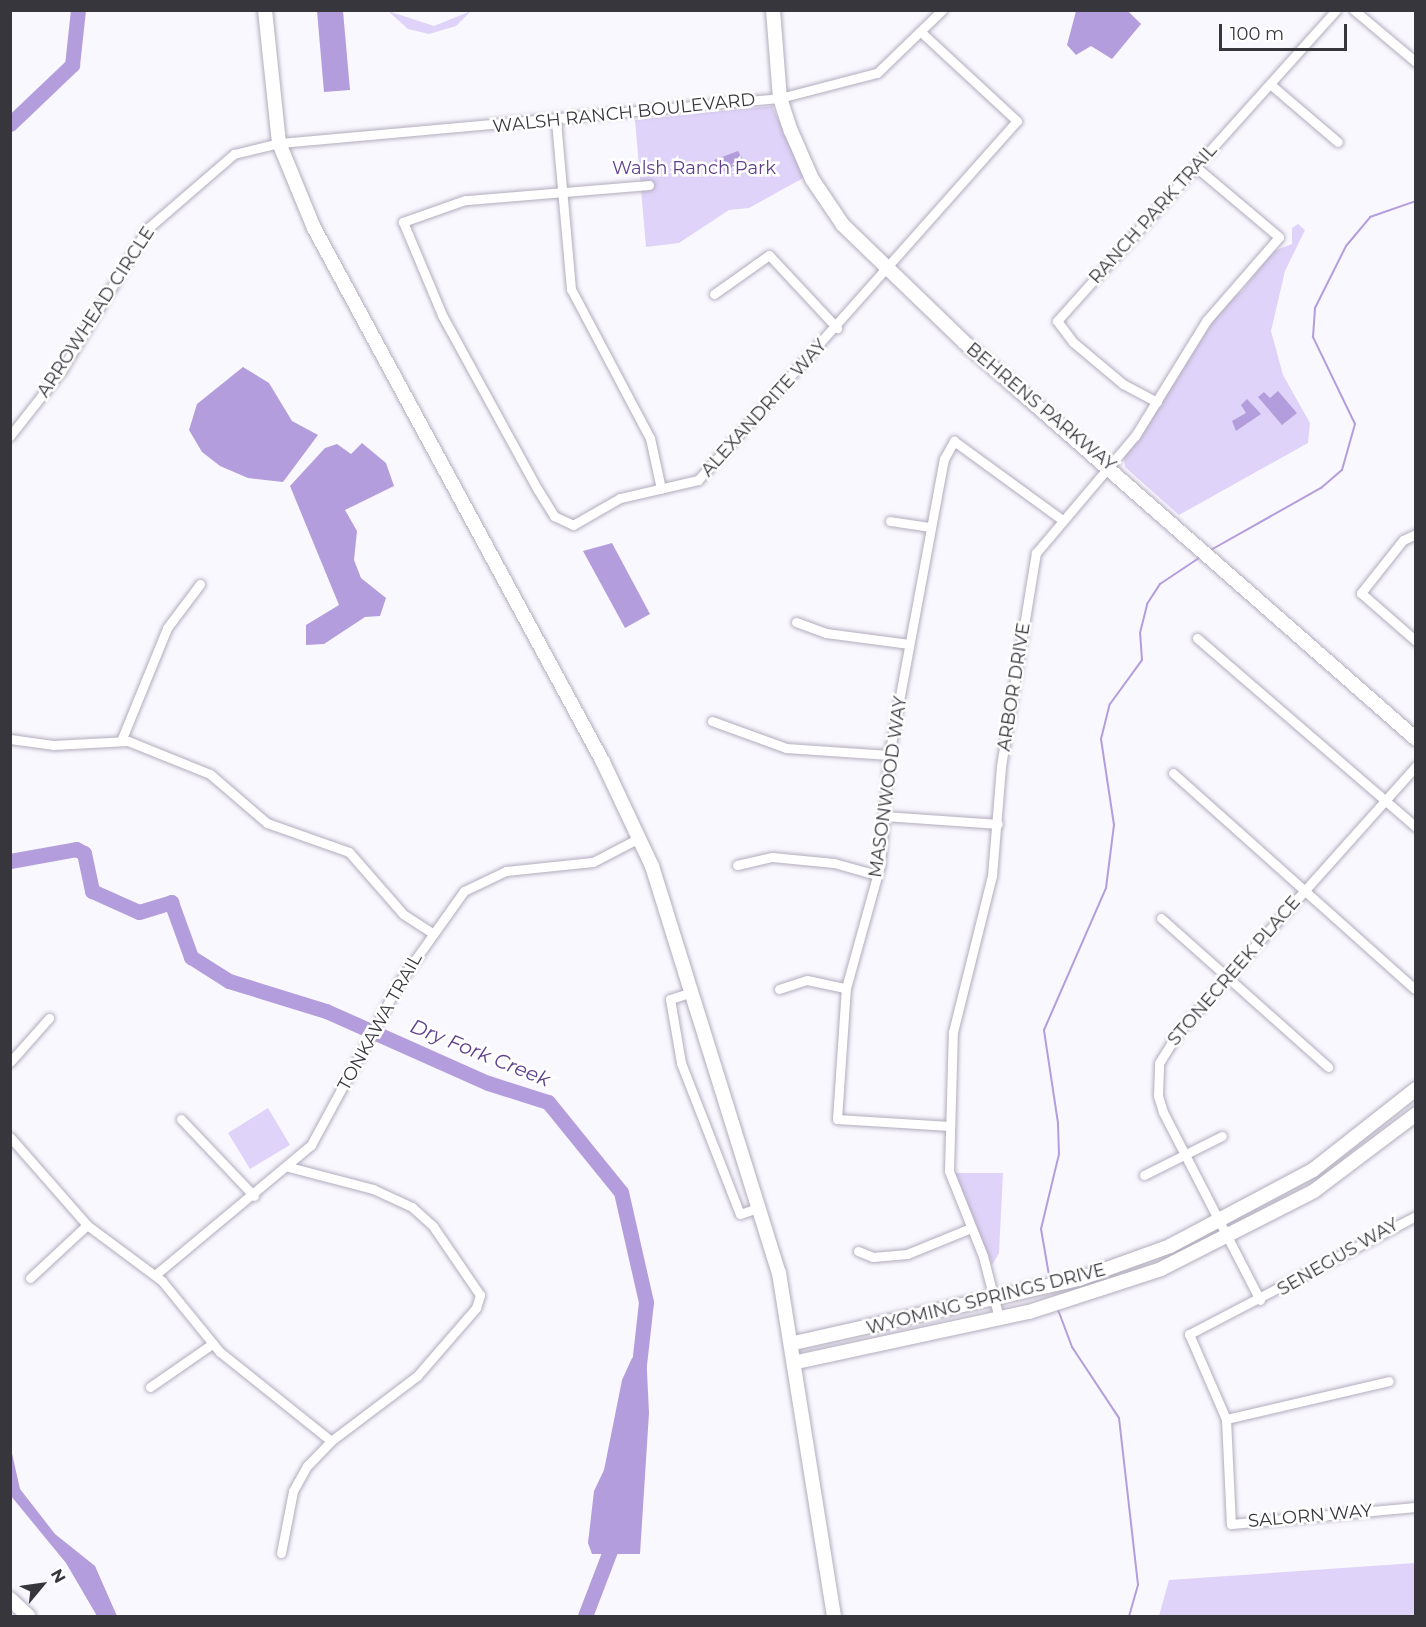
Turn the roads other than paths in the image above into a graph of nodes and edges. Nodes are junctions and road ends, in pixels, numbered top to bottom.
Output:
1 (265, 10) edge
2 (773, 10) edge
3 (942, 10) edge
4 (1336, 10) edge
5 (1354, 10) edge
6 (922, 33) junction
7 (1416, 62) edge
8 (1270, 84) junction
9 (780, 98) junction
10 (556, 121) junction
11 (1338, 142) dead end
12 (279, 143) junction
13 (1196, 167) junction
14 (649, 185) dead end
15 (562, 192) junction
16 (885, 269) junction
17 (714, 294) dead end
18 (837, 328) junction
19 (1157, 402) junction
20 (10, 436) edge
21 (1109, 464) junction
22 (661, 489) junction
23 (1061, 519) junction
24 (890, 521) dead end
25 (930, 527) junction
26 (1416, 534) edge
27 (200, 584) dead end
28 (796, 622) dead end
29 (1197, 638) dead end
30 (1416, 641) edge
31 (909, 644) junction
32 (712, 721) dead end
33 (10, 739) edge
34 (1416, 739) edge
35 (121, 741) junction
36 (889, 755) junction
37 (1416, 766) edge
38 (1173, 773) dead end
39 (1383, 803) junction
40 (885, 816) junction
41 (998, 824) junction
42 (1416, 827) edge
43 (639, 838) junction
44 (737, 865) dead end
45 (877, 875) junction
46 (1305, 891) junction
47 (1161, 918) dead end
48 (431, 932) junction
49 (1227, 977) junction
50 (846, 988) junction
51 (779, 989) dead end
52 (1415, 989) edge
53 (692, 992) junction
54 (49, 1018) dead end
55 (10, 1062) edge
56 (1328, 1067) dead end
57 (1416, 1089) edge
58 (1416, 1114) edge
59 (181, 1119) dead end
60 (949, 1126) junction
61 (1222, 1136) dead end
62 (10, 1137) edge
63 (1185, 1155) junction
64 (289, 1167) junction
65 (1144, 1175) dead end
66 (254, 1196) junction
67 (760, 1207) junction
68 (1416, 1215) edge
69 (1219, 1224) junction
70 (87, 1225) junction
71 (971, 1228) junction
72 (1227, 1239) junction
73 (858, 1251) dead end
74 (155, 1275) junction
75 (30, 1278) dead end
76 (1260, 1300) junction
77 (994, 1301) junction
78 (999, 1318) junction
79 (794, 1343) junction
80 (212, 1344) junction
81 (797, 1362) junction
82 (1389, 1381) dead end
83 (150, 1387) dead end
84 (1227, 1419) junction
85 (331, 1441) junction
86 (1416, 1507) edge
87 (281, 1553) dead end
88 (10, 1599) edge
89 (28, 1617) edge
90 (834, 1617) edge

1 - 12 street
2 - 9 street, BEHRENS PARKWAY
3 - 6 street, WALSH RANCH BOULEVARD
4 - 8 street, RANCH PARK TRAIL
5 - 7 street
6 - 9 street, WALSH RANCH BOULEVARD
6 - 16 street, ALEXANDRITE WAY
8 - 11 street
8 - 13 street, RANCH PARK TRAIL
9 - 10 street, WALSH RANCH BOULEVARD
9 - 16 street, BEHRENS PARKWAY
10 - 12 street, WALSH RANCH BOULEVARD
10 - 15 street
12 - 20 street, ARROWHEAD CIRCLE
12 - 43 street
13 - 19 street, ARBOR DRIVE
13 - 19 street, RANCH PARK TRAIL
14 - 15 street, ALEXANDRITE WAY
15 - 22 street
15 - 22 street, ALEXANDRITE WAY
16 - 18 street, ALEXANDRITE WAY
16 - 21 street, BEHRENS PARKWAY
17 - 18 street
18 - 22 street, ALEXANDRITE WAY
19 - 21 street, ARBOR DRIVE
21 - 23 street, ARBOR DRIVE
21 - 34 street, BEHRENS PARKWAY
23 - 25 street, MASONWOOD WAY
23 - 41 street, ARBOR DRIVE
24 - 25 street
25 - 31 street, MASONWOOD WAY
26 - 30 street
27 - 35 street
28 - 31 street
29 - 39 street
31 - 36 street, MASONWOOD WAY
32 - 36 street
33 - 35 street
35 - 48 street
36 - 40 street, MASONWOOD WAY
37 - 39 street, STONECREEK PLACE
38 - 46 street
39 - 42 street
39 - 46 street, STONECREEK PLACE
40 - 41 street
40 - 45 street, MASONWOOD WAY
41 - 60 street, ARBOR DRIVE
43 - 48 street, TONKAWA TRAIL
43 - 53 street
44 - 45 street
45 - 50 street, MASONWOOD WAY
46 - 49 street, STONECREEK PLACE
46 - 52 street
47 - 49 street
48 - 64 street, TONKAWA TRAIL
49 - 56 street
49 - 63 street, STONECREEK PLACE
50 - 51 street
50 - 60 street, MASONWOOD WAY
53 - 67 street
53 - 67 street
54 - 55 street
57 - 69 street, WYOMING SPRINGS DRIVE
58 - 72 street, WYOMING SPRINGS DRIVE
59 - 66 street
60 - 71 street, ARBOR DRIVE
61 - 63 street
62 - 70 street
63 - 65 street
63 - 69 street, STONECREEK PLACE
64 - 66 street, TONKAWA TRAIL
64 - 85 street
66 - 74 street, TONKAWA TRAIL
67 - 79 street
68 - 76 street, SENEGUS WAY
69 - 72 street
69 - 77 street, WYOMING SPRINGS DRIVE
70 - 74 street
70 - 75 street
71 - 73 street
71 - 77 street, ARBOR DRIVE
72 - 76 street
72 - 78 street, WYOMING SPRINGS DRIVE
74 - 80 street
76 - 84 street, SALORN WAY
77 - 78 street, ARBOR DRIVE
77 - 79 street, WYOMING SPRINGS DRIVE
78 - 81 street, WYOMING SPRINGS DRIVE
79 - 81 street
80 - 83 street
80 - 85 street
81 - 90 street
82 - 84 street
84 - 86 street, SALORN WAY
85 - 87 street
88 - 89 street

